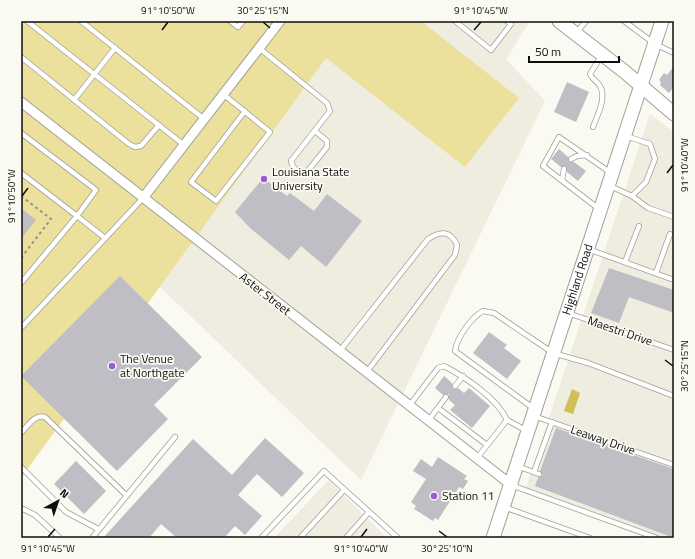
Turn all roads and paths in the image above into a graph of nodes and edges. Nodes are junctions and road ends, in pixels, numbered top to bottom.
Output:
1 (27, 21) edge
2 (81, 21) edge
3 (230, 21) edge
4 (243, 21) edge
5 (280, 21) edge
6 (455, 21) edge
7 (507, 21) edge
8 (559, 21) edge
9 (586, 21) edge
10 (624, 21) edge
11 (662, 21) edge
12 (576, 34) junction
13 (655, 44) junction
14 (115, 48) junction
15 (259, 48) junction
16 (674, 53) edge
17 (603, 54) junction
18 (21, 57) edge
19 (94, 74) junction
20 (641, 86) junction
21 (223, 94) junction
22 (74, 100) junction
23 (21, 102) edge
24 (245, 111) junction
25 (674, 114) edge
26 (204, 119) junction
27 (159, 125) junction
28 (593, 127) dead end
29 (315, 131) junction
30 (21, 133) edge
31 (625, 135) junction
32 (184, 145) junction
33 (587, 155) junction
34 (571, 159) dead end
35 (564, 169) dead end
36 (21, 174) edge
37 (562, 180) junction
38 (610, 180) junction
39 (21, 196) edge
40 (632, 196) junction
41 (143, 198) junction
42 (600, 210) junction
43 (76, 216) junction
44 (674, 217) edge
45 (639, 226) dead end
46 (670, 234) dead end
47 (105, 238) junction
48 (587, 249) junction
49 (21, 258) edge
50 (625, 262) junction
51 (656, 273) junction
52 (674, 280) edge
53 (21, 283) edge
54 (566, 312) junction
55 (21, 328) edge
56 (674, 350) edge
57 (339, 352) junction
58 (553, 353) junction
59 (366, 373) junction
60 (463, 376) junction
61 (455, 386) dead end
62 (674, 396) edge
63 (446, 397) dead end
64 (409, 406) junction
65 (438, 408) junction
66 (534, 412) junction
67 (428, 420) junction
68 (507, 420) junction
69 (552, 422) junction
70 (527, 431) junction
71 (21, 433) edge
72 (175, 438) dead end
73 (546, 438) junction
74 (552, 440) dead end
75 (487, 445) junction
76 (477, 458) junction
77 (674, 465) edge
78 (516, 466) junction
79 (21, 467) edge
80 (510, 484) junction
81 (344, 490) junction
82 (126, 495) junction
83 (502, 507) junction
84 (21, 508) edge
85 (369, 512) junction
86 (98, 529) junction
87 (395, 537) edge
88 (60, 538) edge
89 (92, 538) edge
90 (261, 538) edge
91 (300, 538) edge
92 (346, 538) edge
93 (493, 538) edge
94 (590, 538) edge
95 (657, 538) edge

1 - 19 lane
2 - 14 lane
3 - 4 lane
5 - 15 street
6 - 7 lane
8 - 12 street
9 - 12 lane
10 - 13 lane
11 - 13 street, Highland Road
12 - 17 street
13 - 16 lane
13 - 20 street, Highland Road
14 - 19 lane
14 - 26 lane
15 - 21 street
15 - 29 lane
17 - 20 street
17 - 28 lane
18 - 22 lane
19 - 22 lane
19 - 27 lane
20 - 25 street
20 - 31 street, Highland Road
21 - 24 lane
21 - 26 street
22 - 27 lane
23 - 41 street, Aster Street
24 - 24 lane
26 - 32 street
27 - 32 lane
29 - 29 lane
30 - 43 lane
31 - 38 street, Highland Road
31 - 40 lane
32 - 41 street
33 - 34 lane
33 - 37 lane
33 - 38 lane
35 - 37 lane
36 - 43 lane
37 - 42 lane
38 - 40 lane
38 - 42 street, Highland Road
39 - 49 path
40 - 44 lane
41 - 47 lane
41 - 57 street, Aster Street
42 - 48 street, Highland Road
43 - 47 lane
43 - 53 lane
45 - 50 lane
46 - 51 lane
47 - 55 lane
48 - 50 lane
48 - 54 street, Highland Road
50 - 51 lane
51 - 52 lane
54 - 56 lane, Maestri Drive
54 - 58 street, Highland Road
57 - 59 street, Aster Street
57 - 59 lane
58 - 62 lane
58 - 66 street, Highland Road
58 - 66 lane, Leaway Drive
59 - 64 street, Aster Street
60 - 61 lane
60 - 64 lane
60 - 68 lane
63 - 65 lane
64 - 67 street, Aster Street
65 - 67 lane
65 - 75 lane
66 - 69 lane, Leaway Drive
66 - 70 street, Highland Road
67 - 76 street, Aster Street
68 - 70 lane
68 - 75 lane
69 - 73 lane
69 - 77 lane, Leaway Drive
70 - 78 street, Highland Road
71 - 82 lane
72 - 82 lane
73 - 74 lane
73 - 78 lane
75 - 76 lane
76 - 80 street, Aster Street
78 - 80 street, Highland Road
79 - 86 lane
80 - 83 street, Highland Road
80 - 95 lane
81 - 85 lane
81 - 90 lane
81 - 91 lane
82 - 86 lane
83 - 93 street, Highland Road
83 - 94 lane
84 - 88 lane
85 - 87 lane
85 - 92 lane
86 - 89 lane

